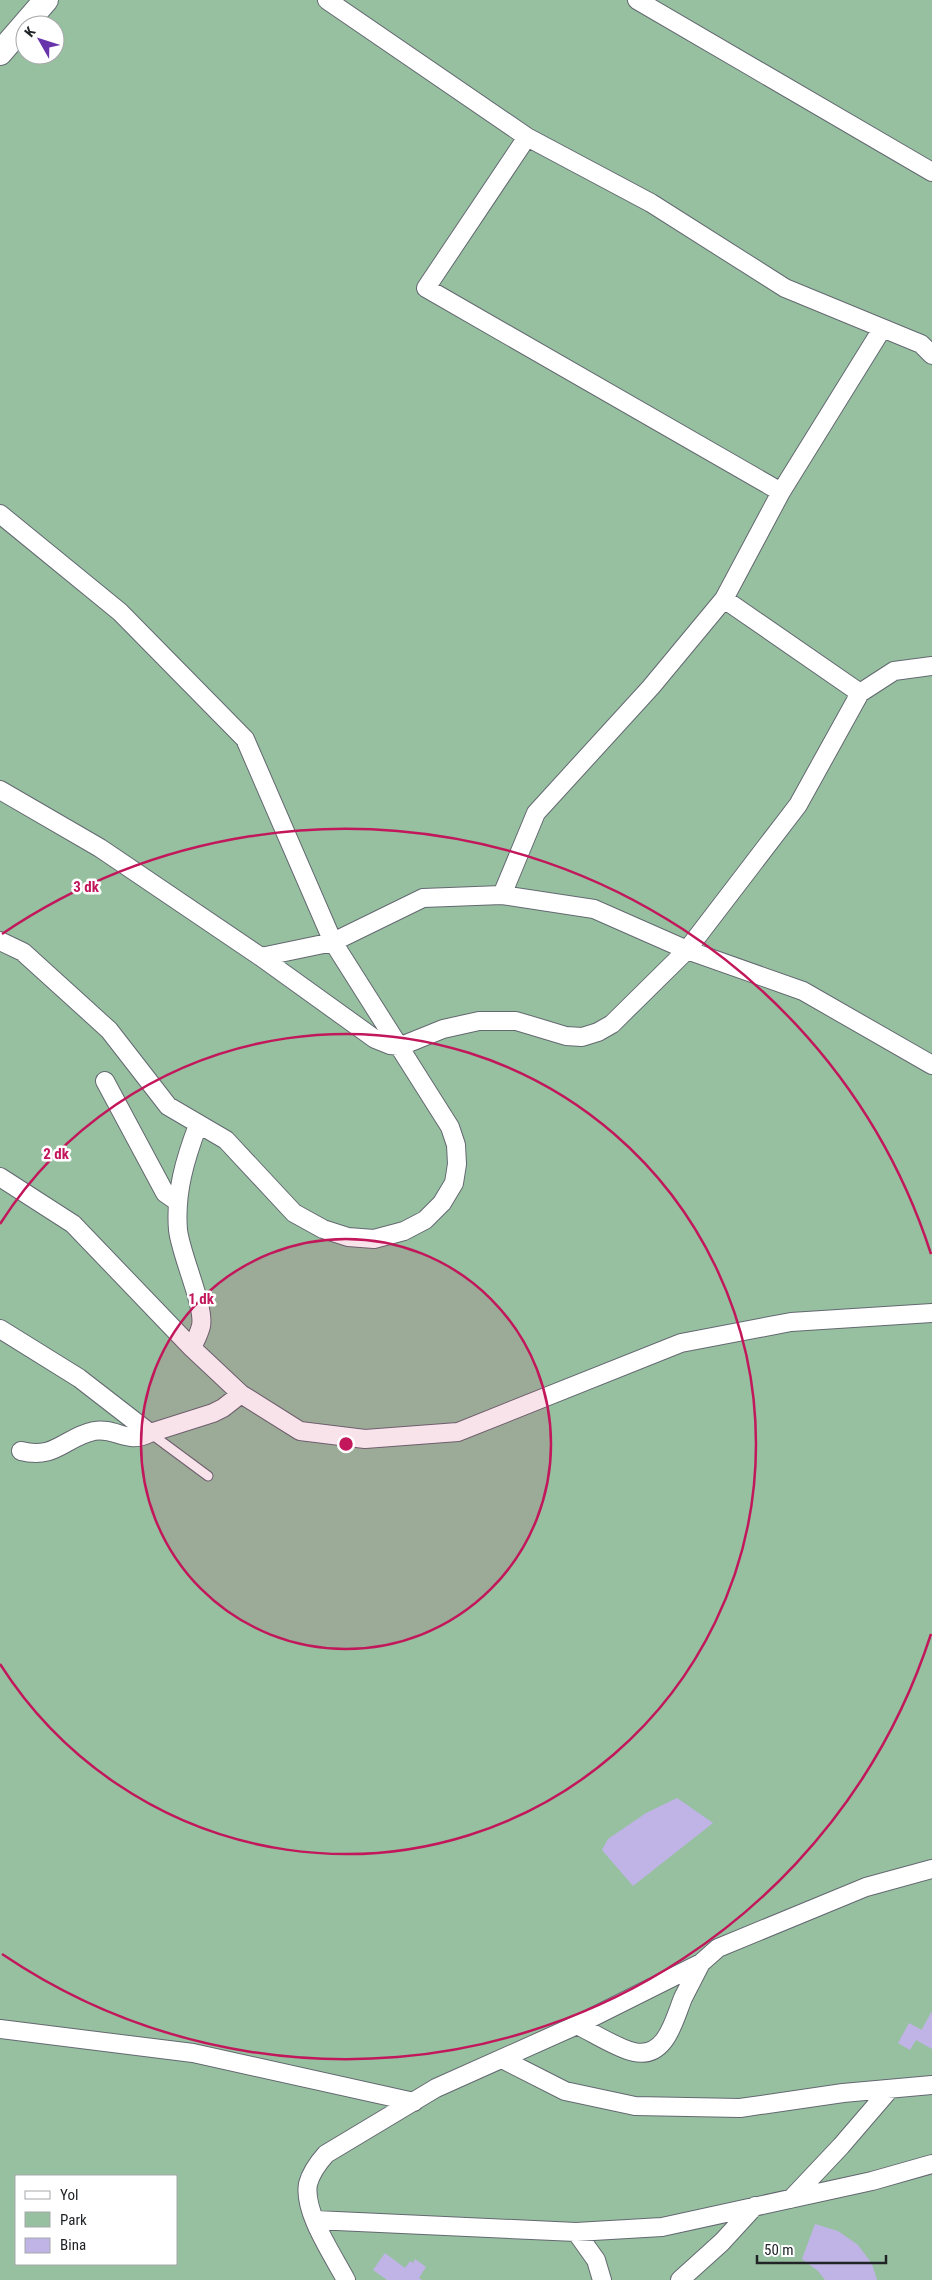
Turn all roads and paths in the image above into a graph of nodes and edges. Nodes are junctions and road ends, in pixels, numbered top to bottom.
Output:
1 (46, 0) edge
2 (327, 0) edge
3 (637, 0) edge
4 (0, 53) edge
5 (526, 137) junction
6 (932, 172) edge
7 (882, 329) junction
8 (932, 355) edge
9 (781, 492) junction
10 (0, 514) edge
11 (724, 599) junction
12 (932, 666) edge
13 (860, 693) junction
14 (0, 790) edge
15 (502, 894) junction
16 (0, 940) edge
17 (333, 942) junction
18 (688, 950) junction
19 (261, 957) junction
20 (401, 1046) junction
21 (932, 1065) edge
22 (105, 1081) dead end
23 (198, 1125) junction
24 (0, 1177) edge
25 (178, 1202) junction
26 (932, 1313) edge
27 (0, 1330) edge
28 (192, 1348) junction
29 (241, 1394) junction
30 (150, 1433) junction
31 (21, 1451) dead end
32 (208, 1476) dead end
33 (932, 1869) edge
34 (701, 1963) junction
35 (577, 2025) junction
36 (0, 2029) edge
37 (502, 2059) junction
38 (932, 2085) edge
39 (890, 2089) junction
40 (414, 2102) junction
41 (932, 2164) edge
42 (791, 2199) junction
43 (755, 2206) junction
44 (315, 2220) junction
45 (576, 2232) junction
46 (346, 2280) edge
47 (602, 2280) edge
48 (680, 2280) edge

1 - 4 street
2 - 5 street
3 - 6 street
5 - 7 street
5 - 9 street
7 - 8 street
7 - 9 street
9 - 11 street
10 - 17 street
11 - 13 street
11 - 15 street
12 - 13 street
13 - 18 street
14 - 19 street
15 - 17 street
15 - 18 street
16 - 23 street
17 - 19 street
17 - 20 street
18 - 20 street
18 - 21 street
19 - 20 street
20 - 23 street
22 - 25 street
23 - 25 street
24 - 28 street
25 - 28 street
26 - 29 street
27 - 30 street
28 - 29 street
29 - 30 street
30 - 31 street
30 - 32 lane
33 - 34 street
34 - 35 street
34 - 35 street
35 - 37 street
36 - 40 street
37 - 39 street
37 - 40 street
38 - 39 street
39 - 42 street
40 - 44 street
41 - 42 street
42 - 43 street
43 - 45 street
43 - 48 street
44 - 45 street
44 - 46 street
45 - 47 street

